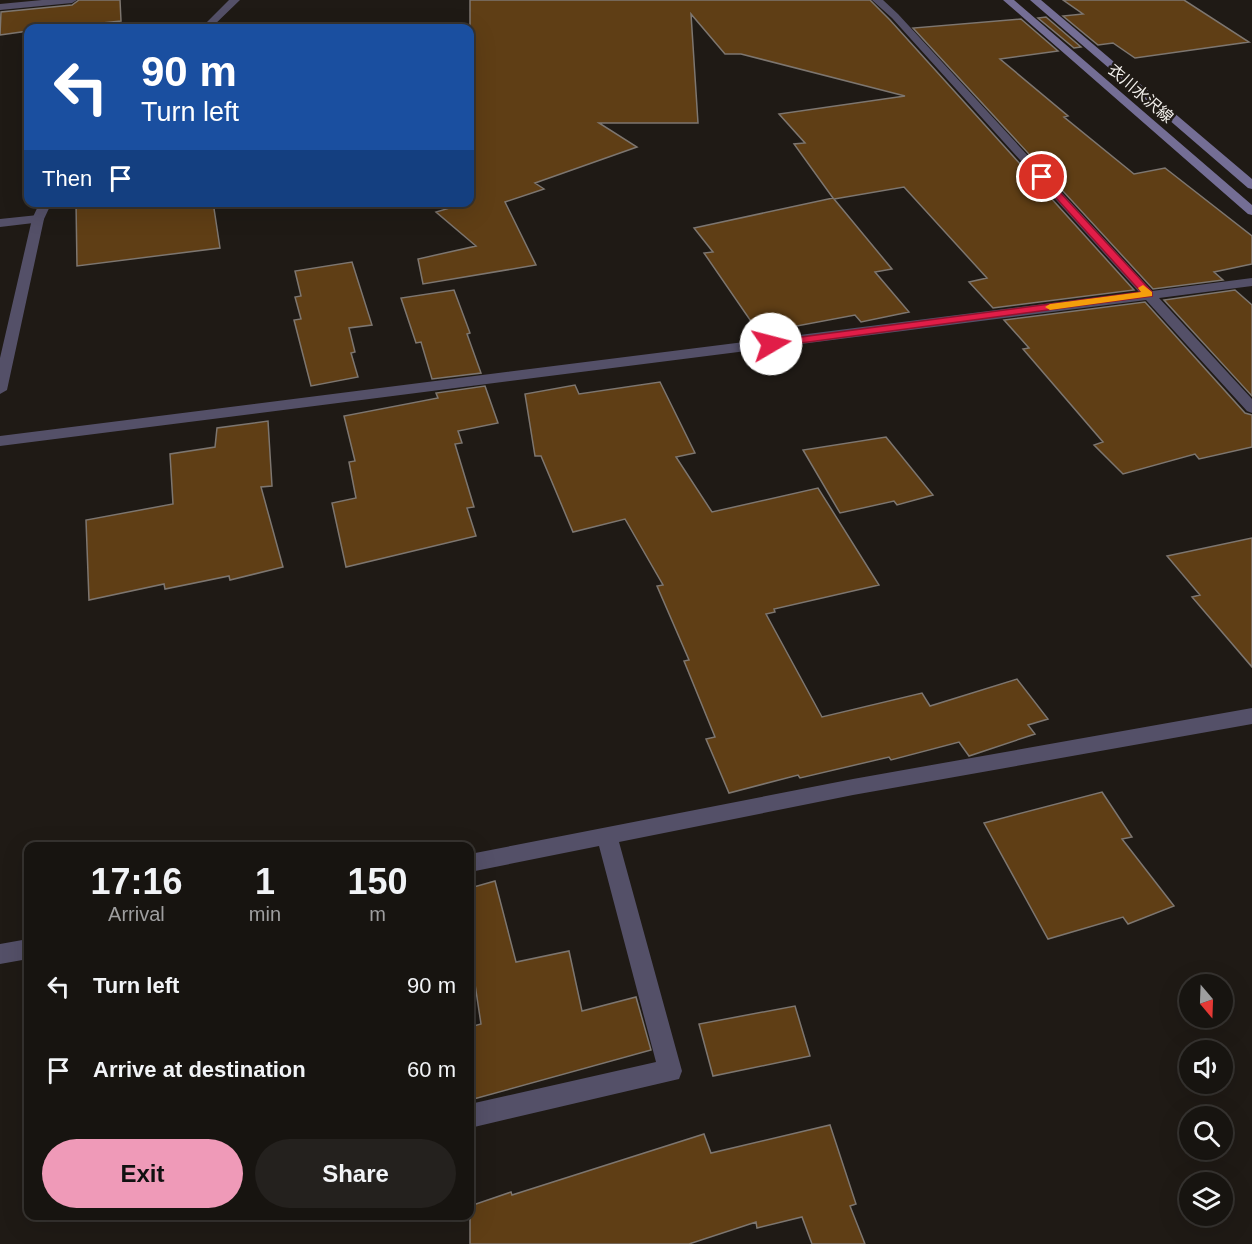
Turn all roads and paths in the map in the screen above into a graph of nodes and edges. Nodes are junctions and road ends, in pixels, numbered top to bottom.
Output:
1 (72, 0) edge
2 (235, 0) edge
3 (877, 0) edge
4 (1008, 0) edge
5 (1035, 0) edge
6 (0, 7) edge
7 (210, 24) edge
8 (1252, 185) edge
9 (44, 207) edge
10 (1252, 211) edge
11 (38, 219) junction
12 (0, 224) edge
13 (1252, 282) edge
14 (1149, 294) junction
15 (0, 390) edge
16 (1252, 408) edge
17 (0, 441) edge
18 (1252, 716) edge
19 (607, 836) junction
20 (474, 862) edge
21 (24, 950) edge
22 (0, 954) edge
23 (474, 1115) edge

1 - 6 street
2 - 7 street
3 - 14 street
4 - 10 main road, 衣川水沢線
5 - 8 main road, 衣川水沢線
9 - 11 street
11 - 12 street
11 - 15 street
13 - 14 street
14 - 16 street
14 - 17 street
18 - 19 street
19 - 20 street
19 - 23 street
21 - 22 street

